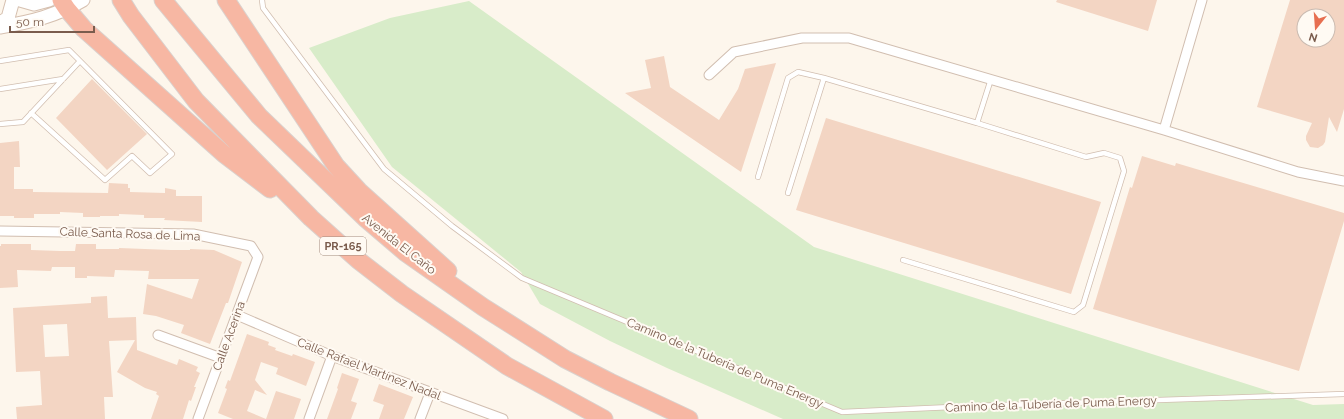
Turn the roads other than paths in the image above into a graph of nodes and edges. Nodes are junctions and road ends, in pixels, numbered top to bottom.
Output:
1 (13, 0) edge
2 (20, 0) edge
3 (49, 0) edge
4 (83, 0) edge
5 (121, 0) edge
6 (164, 0) edge
7 (226, 0) edge
8 (262, 0) edge
9 (1202, 0) edge
10 (64, 5) edge
11 (0, 23) edge
12 (0, 27) edge
13 (0, 61) edge
14 (80, 61) junction
15 (709, 75) dead end
16 (824, 78) junction
17 (63, 79) junction
18 (990, 79) junction
19 (0, 89) edge
20 (31, 113) junction
21 (977, 123) junction
22 (0, 124) edge
23 (1164, 130) junction
24 (758, 177) dead end
25 (1344, 182) edge
26 (788, 193) dead end
27 (311, 218) junction
28 (0, 230) edge
29 (255, 253) joint
30 (903, 260) dead end
31 (483, 307) junction
32 (237, 315) junction
33 (158, 335) dead end
34 (332, 356) junction
35 (221, 358) junction
36 (430, 393) junction
37 (1344, 394) edge
38 (198, 419) edge
39 (309, 419) edge
40 (420, 419) edge
41 (503, 419) edge
42 (604, 419) edge
43 (689, 419) edge

1 - 11 main road
2 - 3 main road
4 - 10 main road
5 - 27 highway, PR-165
6 - 31 highway, Avenida El Caño / PR-165
7 - 31 highway
8 - 37 lane, Camino de la Tubería de Puma Energy
9 - 23 street
10 - 12 main road
10 - 27 highway
13 - 14 lane
14 - 17 lane
14 - 20 lane
15 - 18 street
16 - 21 lane
16 - 24 lane
16 - 26 lane
17 - 19 lane
17 - 20 lane
18 - 21 lane
18 - 23 street
20 - 22 lane
21 - 30 lane
23 - 25 street
27 - 42 highway, PR-165
28 - 29 street, Calle Santa Rosa de Lima
29 - 32 street, Calle Acerina
31 - 43 highway, Avenida El Caño / PR-165
32 - 34 street, Calle Rafael Martínez Nadal
32 - 35 street, Calle Acerina
33 - 35 street
34 - 36 street, Calle Rafael Martínez Nadal
34 - 39 street
35 - 38 street, Calle Acerina
36 - 40 street
36 - 41 street, Calle Rafael Martínez Nadal

